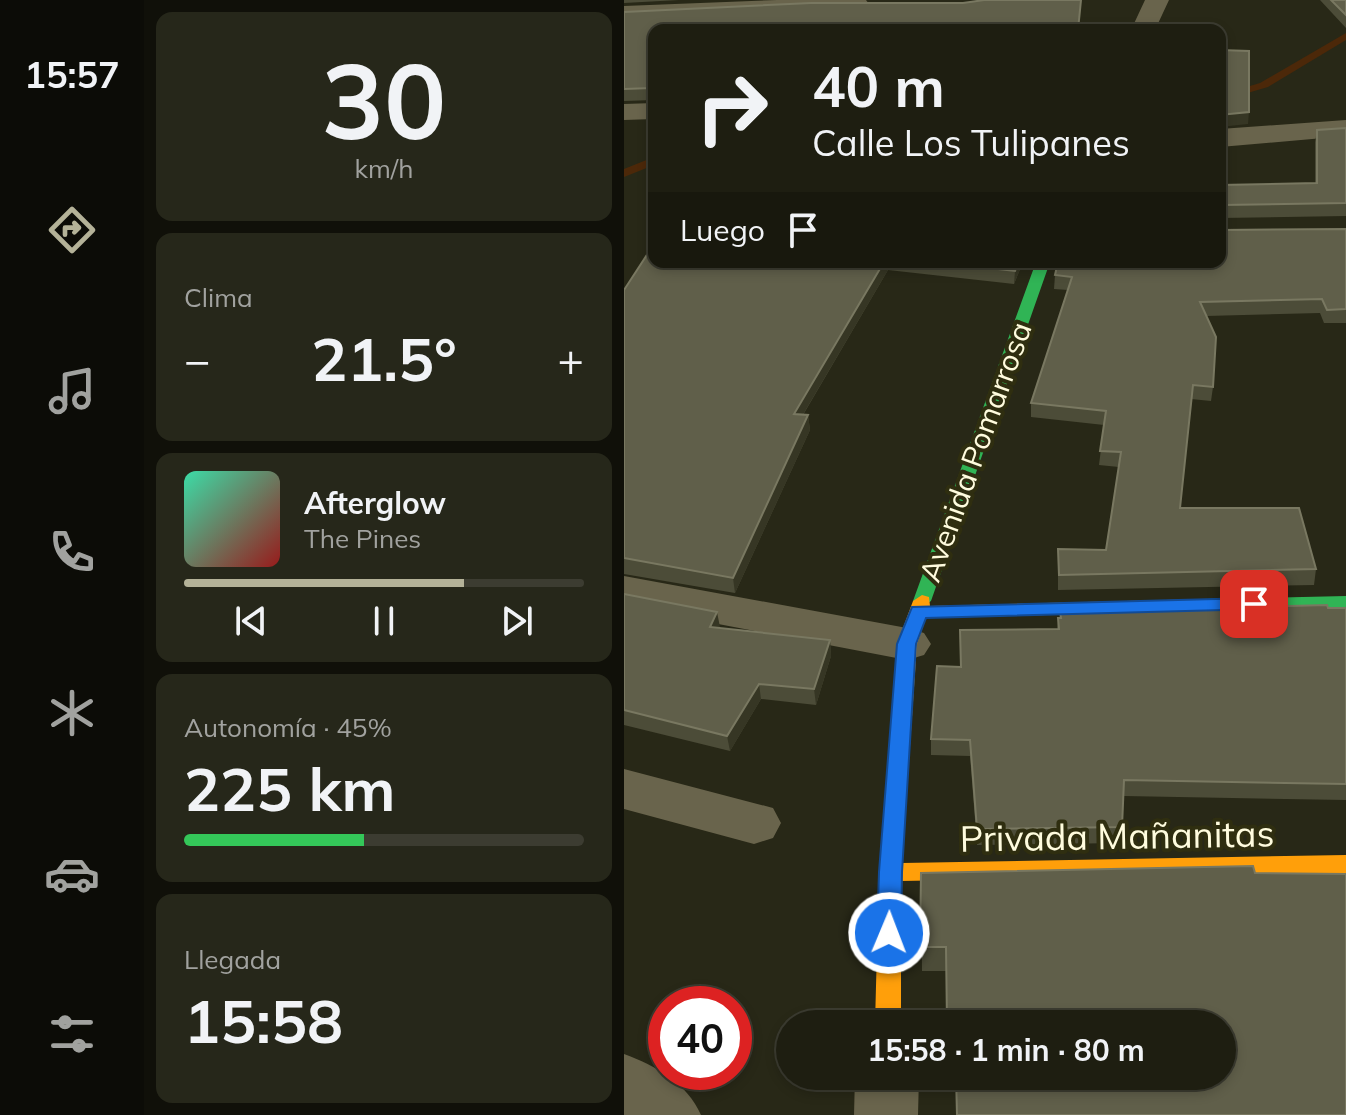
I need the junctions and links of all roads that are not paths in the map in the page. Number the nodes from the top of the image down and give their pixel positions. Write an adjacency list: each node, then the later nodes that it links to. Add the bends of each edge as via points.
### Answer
1 (1157, 0): 5 (street)
2 (791, 2): 3 (street); 4 (street)
3 (886, 3)
4 (624, 13)
5 (1146, 24)
6 (648, 111): 7 (street)
7 (624, 112)
8 (1346, 128): 9 (street)
9 (1226, 138)
10 (1041, 268): 13 (street, Avenida Pomarrosa)
11 (624, 591): 13 (street)
12 (1346, 602): 13 (street)
13 (913, 628): 17 (street, Avenida Pomarrosa)
14 (624, 789): 15 (street)
15 (754, 823)
16 (1346, 864): 17 (street, Privada Mañanitas)
17 (890, 872): 18 (street, Avenida Pomarrosa)
18 (888, 1010)
19 (624, 1083): 21 (street)
20 (887, 1090): 22 (street)
21 (669, 1115)
22 (886, 1115)

